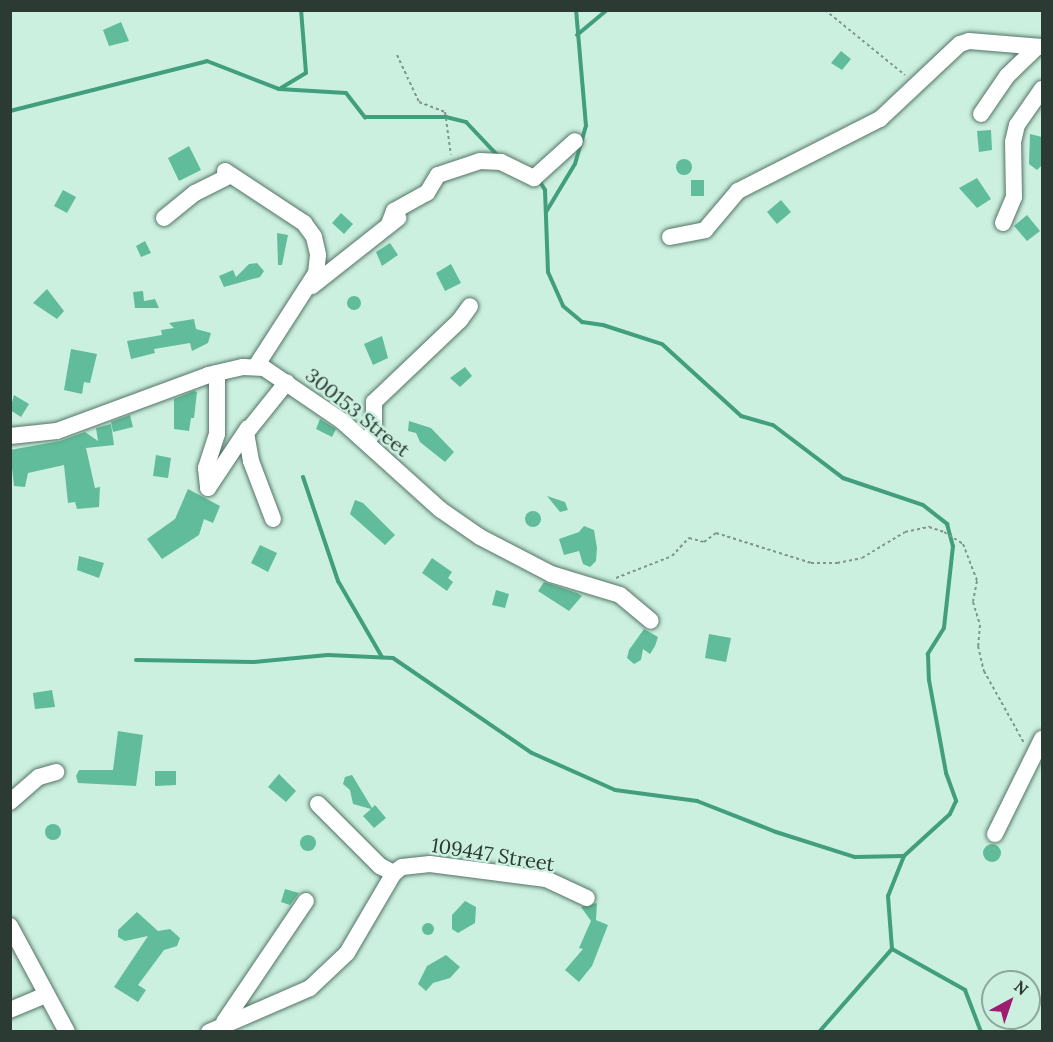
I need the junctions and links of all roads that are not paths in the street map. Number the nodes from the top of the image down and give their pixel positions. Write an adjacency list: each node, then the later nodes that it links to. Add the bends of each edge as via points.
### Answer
1 (1040, 47): 3 (street, via 1007,76); 7 (street, via 969,41 960,44 867,128 816,149 738,191 705,230)
2 (1042, 89): 6 (street, via 1017,125 1014,196)
3 (981, 114)
4 (575, 141): 8 (street, via 534,178 498,162 473,164 438,175 427,193 394,211 394,220 371,242)
5 (165, 218): 8 (street, via 228,173 290,211 314,237 318,265)
6 (1003, 223)
7 (670, 237)
8 (305, 292): 10 (street)
9 (470, 306): 15 (street, via 374,402 374,429)
10 (256, 366): 11 (street); 12 (street, 300153 Street)
11 (217, 373): 13 (street, via 218,424 206,468 208,488); 14 (street, via 171,386 57,431)
12 (287, 382): 13 (street); 15 (street, 300153 Street)
13 (248, 428): 16 (street, via 251,461)
14 (10, 436)
15 (368, 443): 17 (street, 300153 Street, via 425,496 480,537 551,574 630,600)
16 (273, 519)
17 (651, 621)
18 (1042, 739): 22 (street)
19 (56, 772): 20 (street, via 39,777)
20 (10, 802)
21 (318, 804): 23 (street, via 380,866)
22 (995, 834)
23 (394, 873): 24 (street, 109447 Street, via 402,867 430,864 546,879); 29 (street, via 346,953 310,988)
24 (587, 898)
25 (306, 901): 29 (street, via 268,962)
26 (10, 926): 27 (street)
27 (46, 995): 28 (street); 30 (street)
28 (10, 1010)
29 (216, 1028)
30 (67, 1032)

